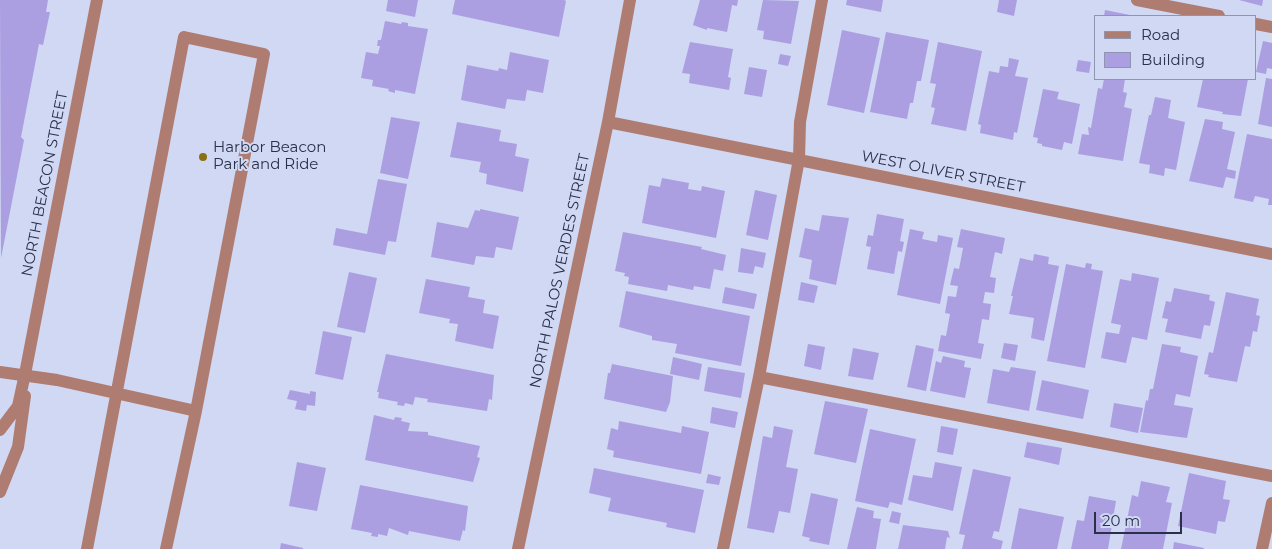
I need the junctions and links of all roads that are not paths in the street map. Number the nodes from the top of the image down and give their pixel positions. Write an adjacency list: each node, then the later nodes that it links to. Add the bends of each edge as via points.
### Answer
1 (97, 0): 12 (street, NORTH BEACON STREET)
2 (630, 0): 8 (street, NORTH PALOS VERDES STREET)
3 (822, 0): 9 (street, via 800,122)
4 (1137, 0): 5 (street)
5 (1214, 15)
6 (1257, 24): 7 (street)
7 (1272, 27)
8 (608, 122): 9 (street, WEST OLIVER STREET); 22 (street, NORTH PALOS VERDES STREET)
9 (799, 160): 10 (street, WEST OLIVER STREET); 13 (street)
10 (1272, 254)
11 (0, 372): 12 (street)
12 (25, 374): 14 (street); 16 (street, NORTH BEACON STREET, via 18,406); 18 (street, NORTH BEACON STREET, via 20,438)
13 (759, 376): 17 (street); 23 (street)
14 (118, 394): 15 (street); 15 (street, via 184,37 264,54); 20 (street)
15 (196, 411): 21 (street)
16 (0, 430)
17 (1272, 476)
18 (0, 492)
19 (1272, 503): 24 (street)
20 (87, 549)
21 (166, 549)
22 (518, 549)
23 (723, 549)
24 (1262, 549)

